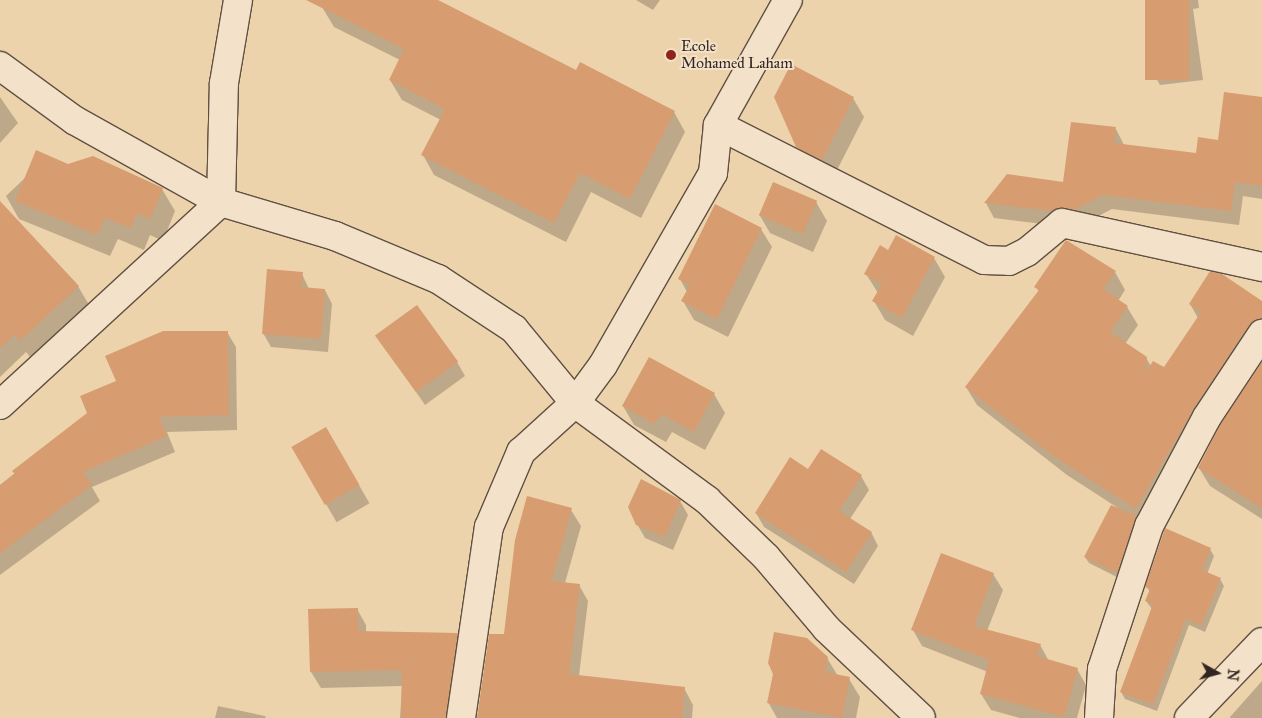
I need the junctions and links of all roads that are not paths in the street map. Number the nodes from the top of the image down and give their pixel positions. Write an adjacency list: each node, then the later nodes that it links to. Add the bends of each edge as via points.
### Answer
1 (238, 0): 5 (street, via 224,83)
2 (788, 0): 4 (street)
3 (0, 66): 5 (street, via 74,120)
4 (718, 125): 6 (street, via 984,260 1009,261 1027,252 1062,223); 8 (street, via 713,173 603,365)
5 (221, 202): 8 (street, via 335,236 438,279 514,329); 9 (street)
6 (1262, 267)
7 (1262, 334): 13 (street, via 1207,416 1150,526 1102,669)
8 (574, 403): 11 (street, via 521,452 489,527); 12 (street, via 707,500 766,557 827,629)
9 (0, 405)
10 (1262, 642): 14 (street)
11 (462, 718)
12 (921, 718)
13 (1099, 718)
14 (1189, 718)

